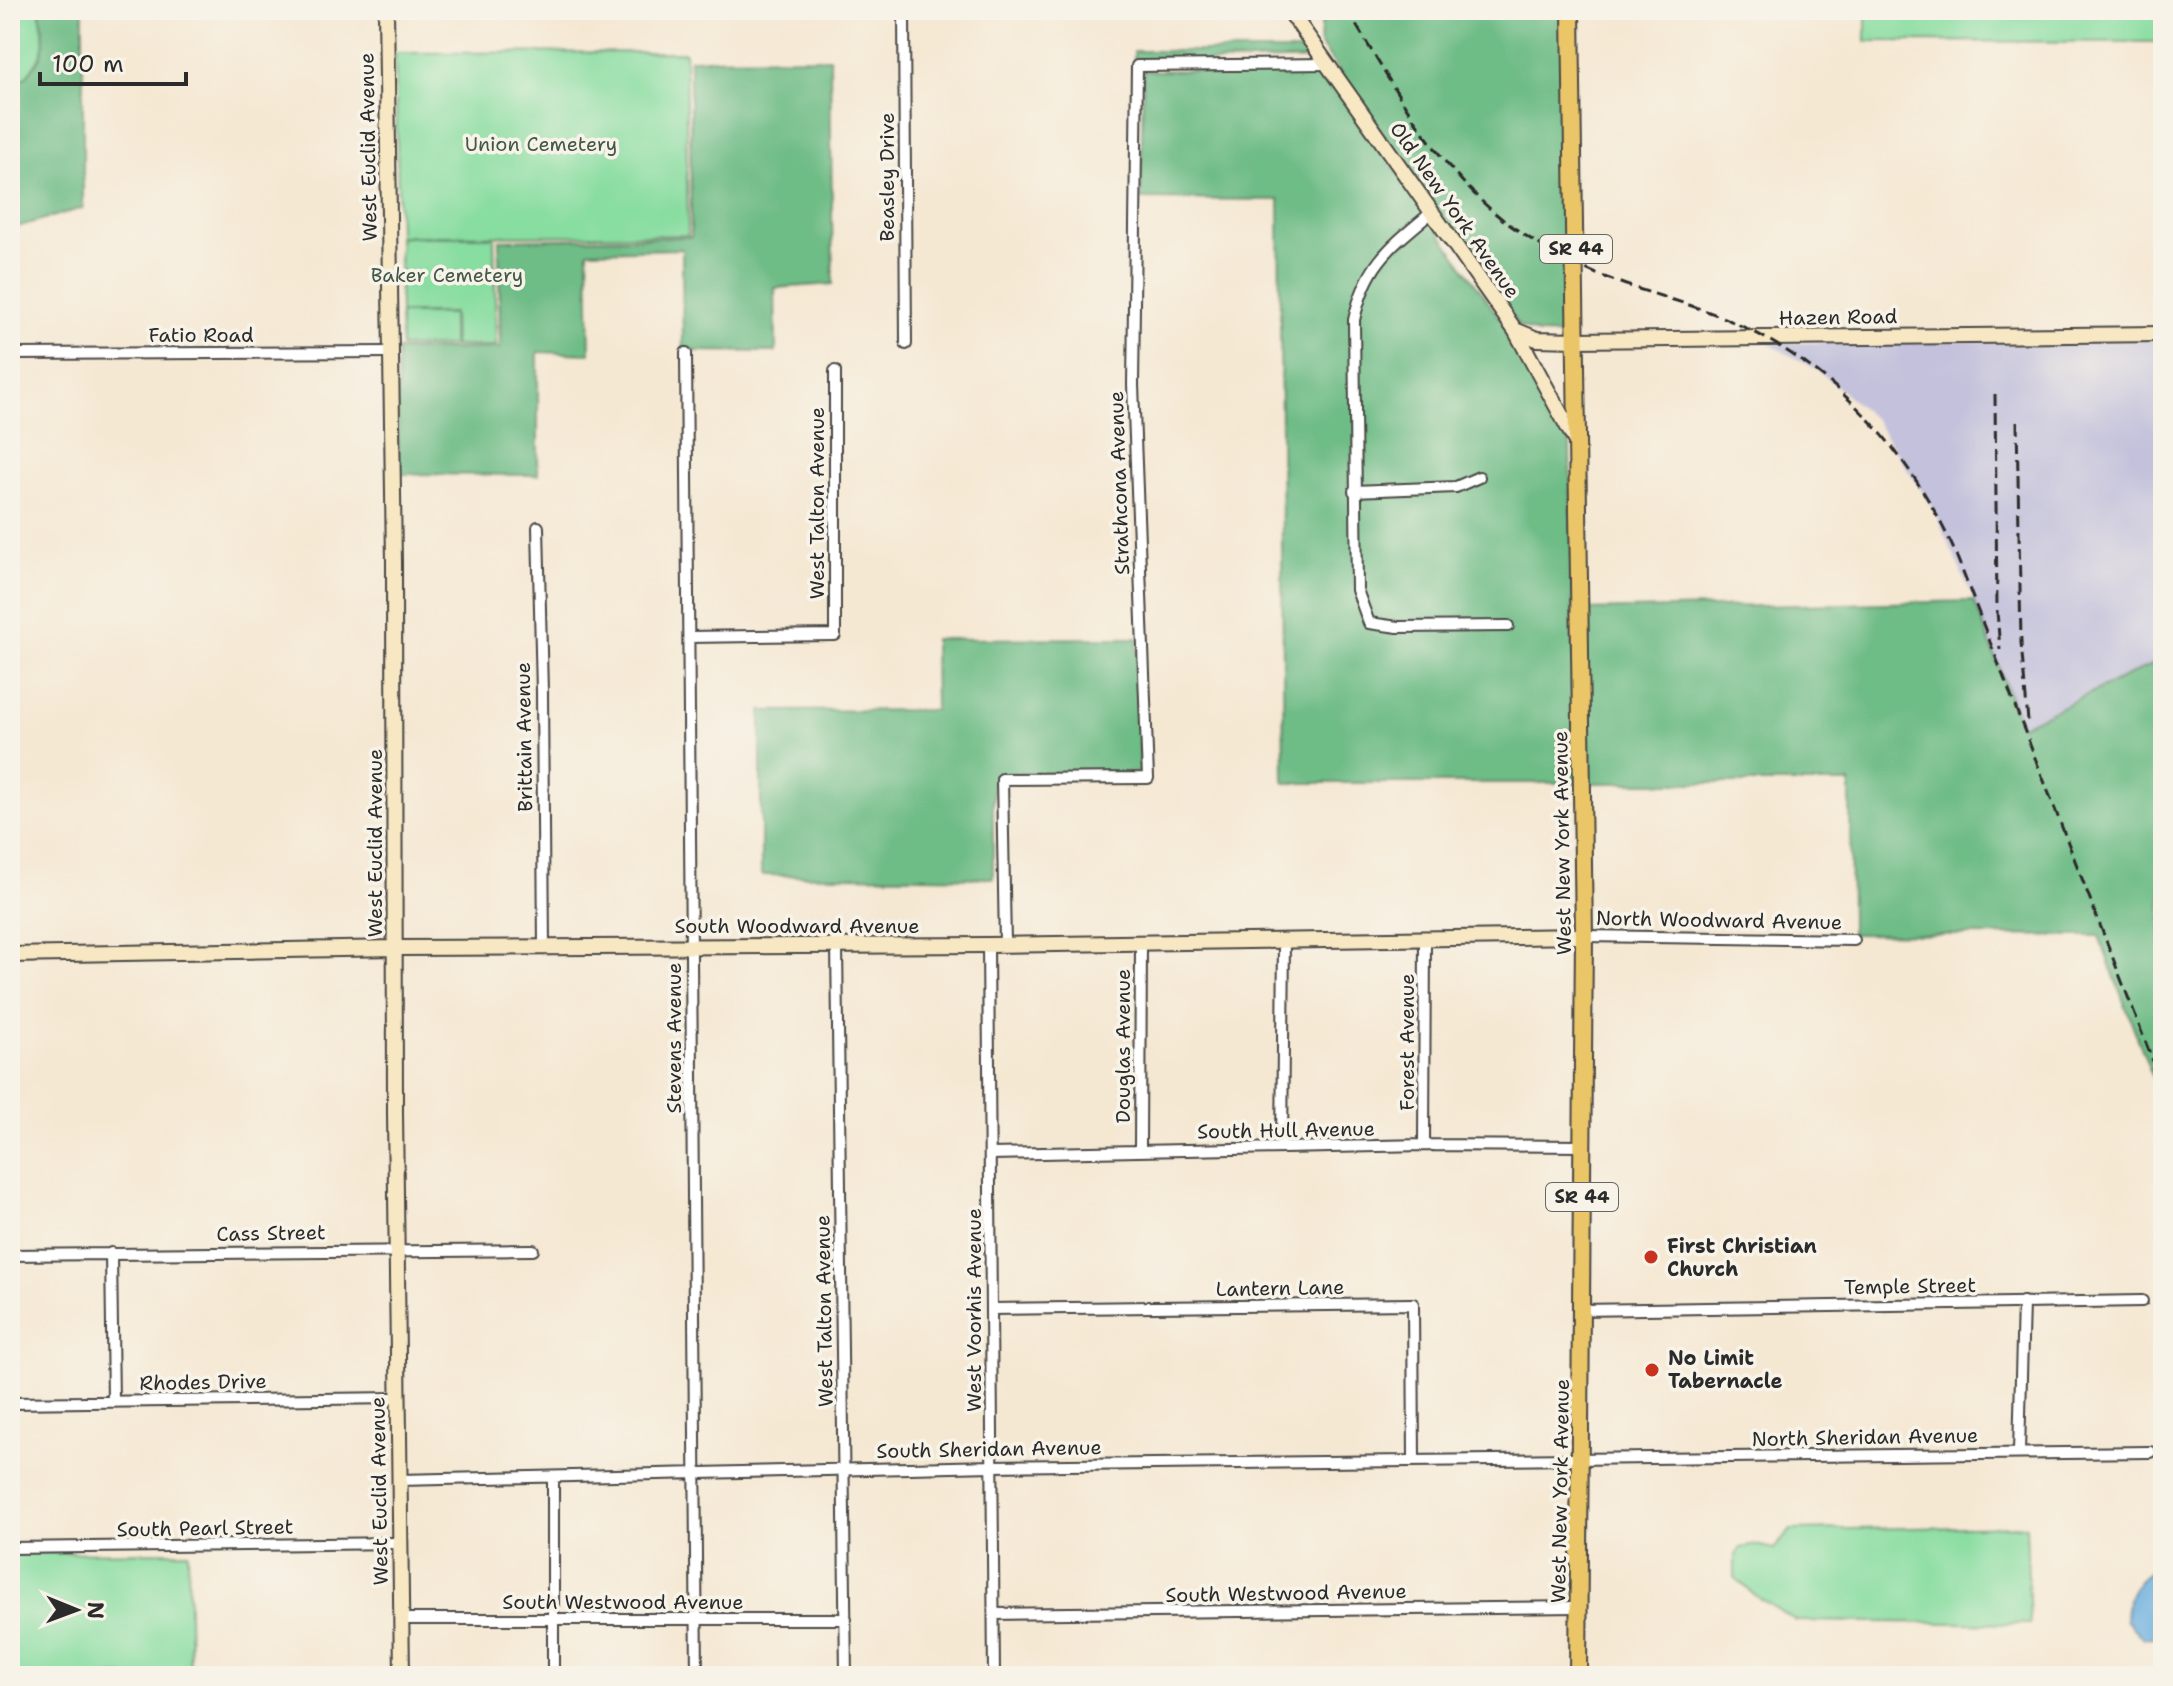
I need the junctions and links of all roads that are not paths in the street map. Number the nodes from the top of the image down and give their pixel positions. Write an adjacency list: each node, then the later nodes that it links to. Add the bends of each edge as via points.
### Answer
1 (386, 10): 11 (street, West Euclid Avenue)
2 (904, 10): 10 (street, Beasley Drive)
3 (1289, 10): 5 (street, Old New York Avenue)
4 (1571, 10): 9 (main road, West New York Avenue / SR 44)
5 (1328, 64): 6 (street, Old New York Avenue); 26 (street, Strathcona Avenue, via 1137,66 1133,385 1148,778 1002,779)
6 (1432, 212): 7 (street, Old New York Avenue); 17 (street, via 1385,251 1360,294 1354,320)
7 (1515, 330): 9 (street, Hazen Road, via 1537,339); 15 (street, Old New York Avenue)
8 (2163, 334): 9 (street, Hazen Road)
9 (1575, 340): 15 (main road, West New York Avenue / SR 44)
10 (906, 344)
11 (392, 352): 13 (street, Fatio Road); 30 (street, West Euclid Avenue)
12 (686, 353): 20 (street, Stevens Avenue)
13 (10, 354)
14 (835, 371): 20 (street, West Talton Avenue, via 835,635)
15 (1576, 442): 21 (main road, West New York Avenue / SR 44)
16 (1479, 477): 17 (street, via 1456,487)
17 (1354, 491): 19 (street, via 1357,590 1369,623)
18 (538, 527): 31 (street, Brittain Avenue)
19 (1508, 626)
20 (689, 637): 29 (street, Stevens Avenue)
21 (1584, 936): 22 (street, South Woodward Avenue); 24 (street, North Woodward Avenue); 34 (main road, West New York Avenue / SR 44)
22 (1425, 938): 23 (street, South Woodward Avenue); 33 (street, Forest Avenue)
23 (1284, 940): 25 (street, South Woodward Avenue); 35 (street)
24 (1854, 940)
25 (1141, 942): 26 (street, South Woodward Avenue); 36 (street, Douglas Avenue)
26 (1005, 944): 28 (street, South Woodward Avenue)
27 (837, 945): 28 (street, South Woodward Avenue); 29 (street, South Woodward Avenue); 54 (street, West Talton Avenue)
28 (988, 945): 37 (street, West Voorhis Avenue)
29 (692, 946): 31 (street, South Woodward Avenue); 55 (street, Stevens Avenue)
30 (396, 948): 31 (street, South Woodward Avenue); 32 (street, South Woodward Avenue); 38 (street, West Euclid Avenue)
31 (544, 948)
32 (10, 955)
33 (1424, 1145): 34 (street, South Hull Avenue); 35 (street, South Hull Avenue)
34 (1583, 1146): 45 (main road, West New York Avenue / SR 44)
35 (1282, 1147): 36 (street, South Hull Avenue)
36 (1140, 1150): 37 (street, South Hull Avenue)
37 (991, 1154): 44 (street, West Voorhis Avenue)
38 (396, 1250): 39 (street, Cass Street); 40 (street, Cass Street); 46 (street, West Euclid Avenue)
39 (533, 1250)
40 (111, 1253): 41 (street, Cass Street); 47 (street)
41 (10, 1255)
42 (2142, 1301): 43 (street, Temple Street)
43 (2023, 1302): 45 (street, Temple Street); 49 (street)
44 (992, 1309): 52 (street, Lantern Lane, via 1413,1304); 53 (street, West Voorhis Avenue)
45 (1581, 1310): 51 (main road, West New York Avenue / SR 44)
46 (397, 1398): 47 (street, Rhodes Drive); 57 (street, West Euclid Avenue)
47 (113, 1402): 48 (street, Rhodes Drive)
48 (10, 1403)
49 (2019, 1452): 50 (street, North Sheridan Avenue); 51 (street, North Sheridan Avenue)
50 (2150, 1452)
51 (1580, 1457): 52 (street, South Sheridan Avenue); 60 (main road, West New York Avenue / SR 44)
52 (1414, 1461): 53 (street, South Sheridan Avenue)
53 (993, 1466): 54 (street, South Sheridan Avenue); 61 (street, West Voorhis Avenue)
54 (845, 1470): 55 (street, South Sheridan Avenue); 63 (street, West Talton Avenue)
55 (696, 1474): 56 (street, South Sheridan Avenue); 65 (street, Stevens Avenue)
56 (553, 1477): 57 (street, South Sheridan Avenue); 64 (street)
57 (399, 1480): 58 (street, West Euclid Avenue)
58 (399, 1543): 59 (street, South Pearl Street); 62 (street, West Euclid Avenue)
59 (10, 1548)
60 (1578, 1607): 61 (street, South Westwood Avenue); 71 (main road, West New York Avenue / SR 44)
61 (994, 1614): 70 (street, West Voorhis Avenue)
62 (400, 1619): 64 (street, South Westwood Avenue); 66 (street, West Euclid Avenue)
63 (846, 1619): 65 (street, South Westwood Avenue); 69 (street, West Talton Avenue)
64 (553, 1620): 65 (street, South Westwood Avenue); 67 (street)
65 (697, 1621): 68 (street, Stevens Avenue)
66 (402, 1676)
67 (553, 1676)
68 (697, 1676)
69 (846, 1676)
70 (994, 1676)
71 (1578, 1676)

